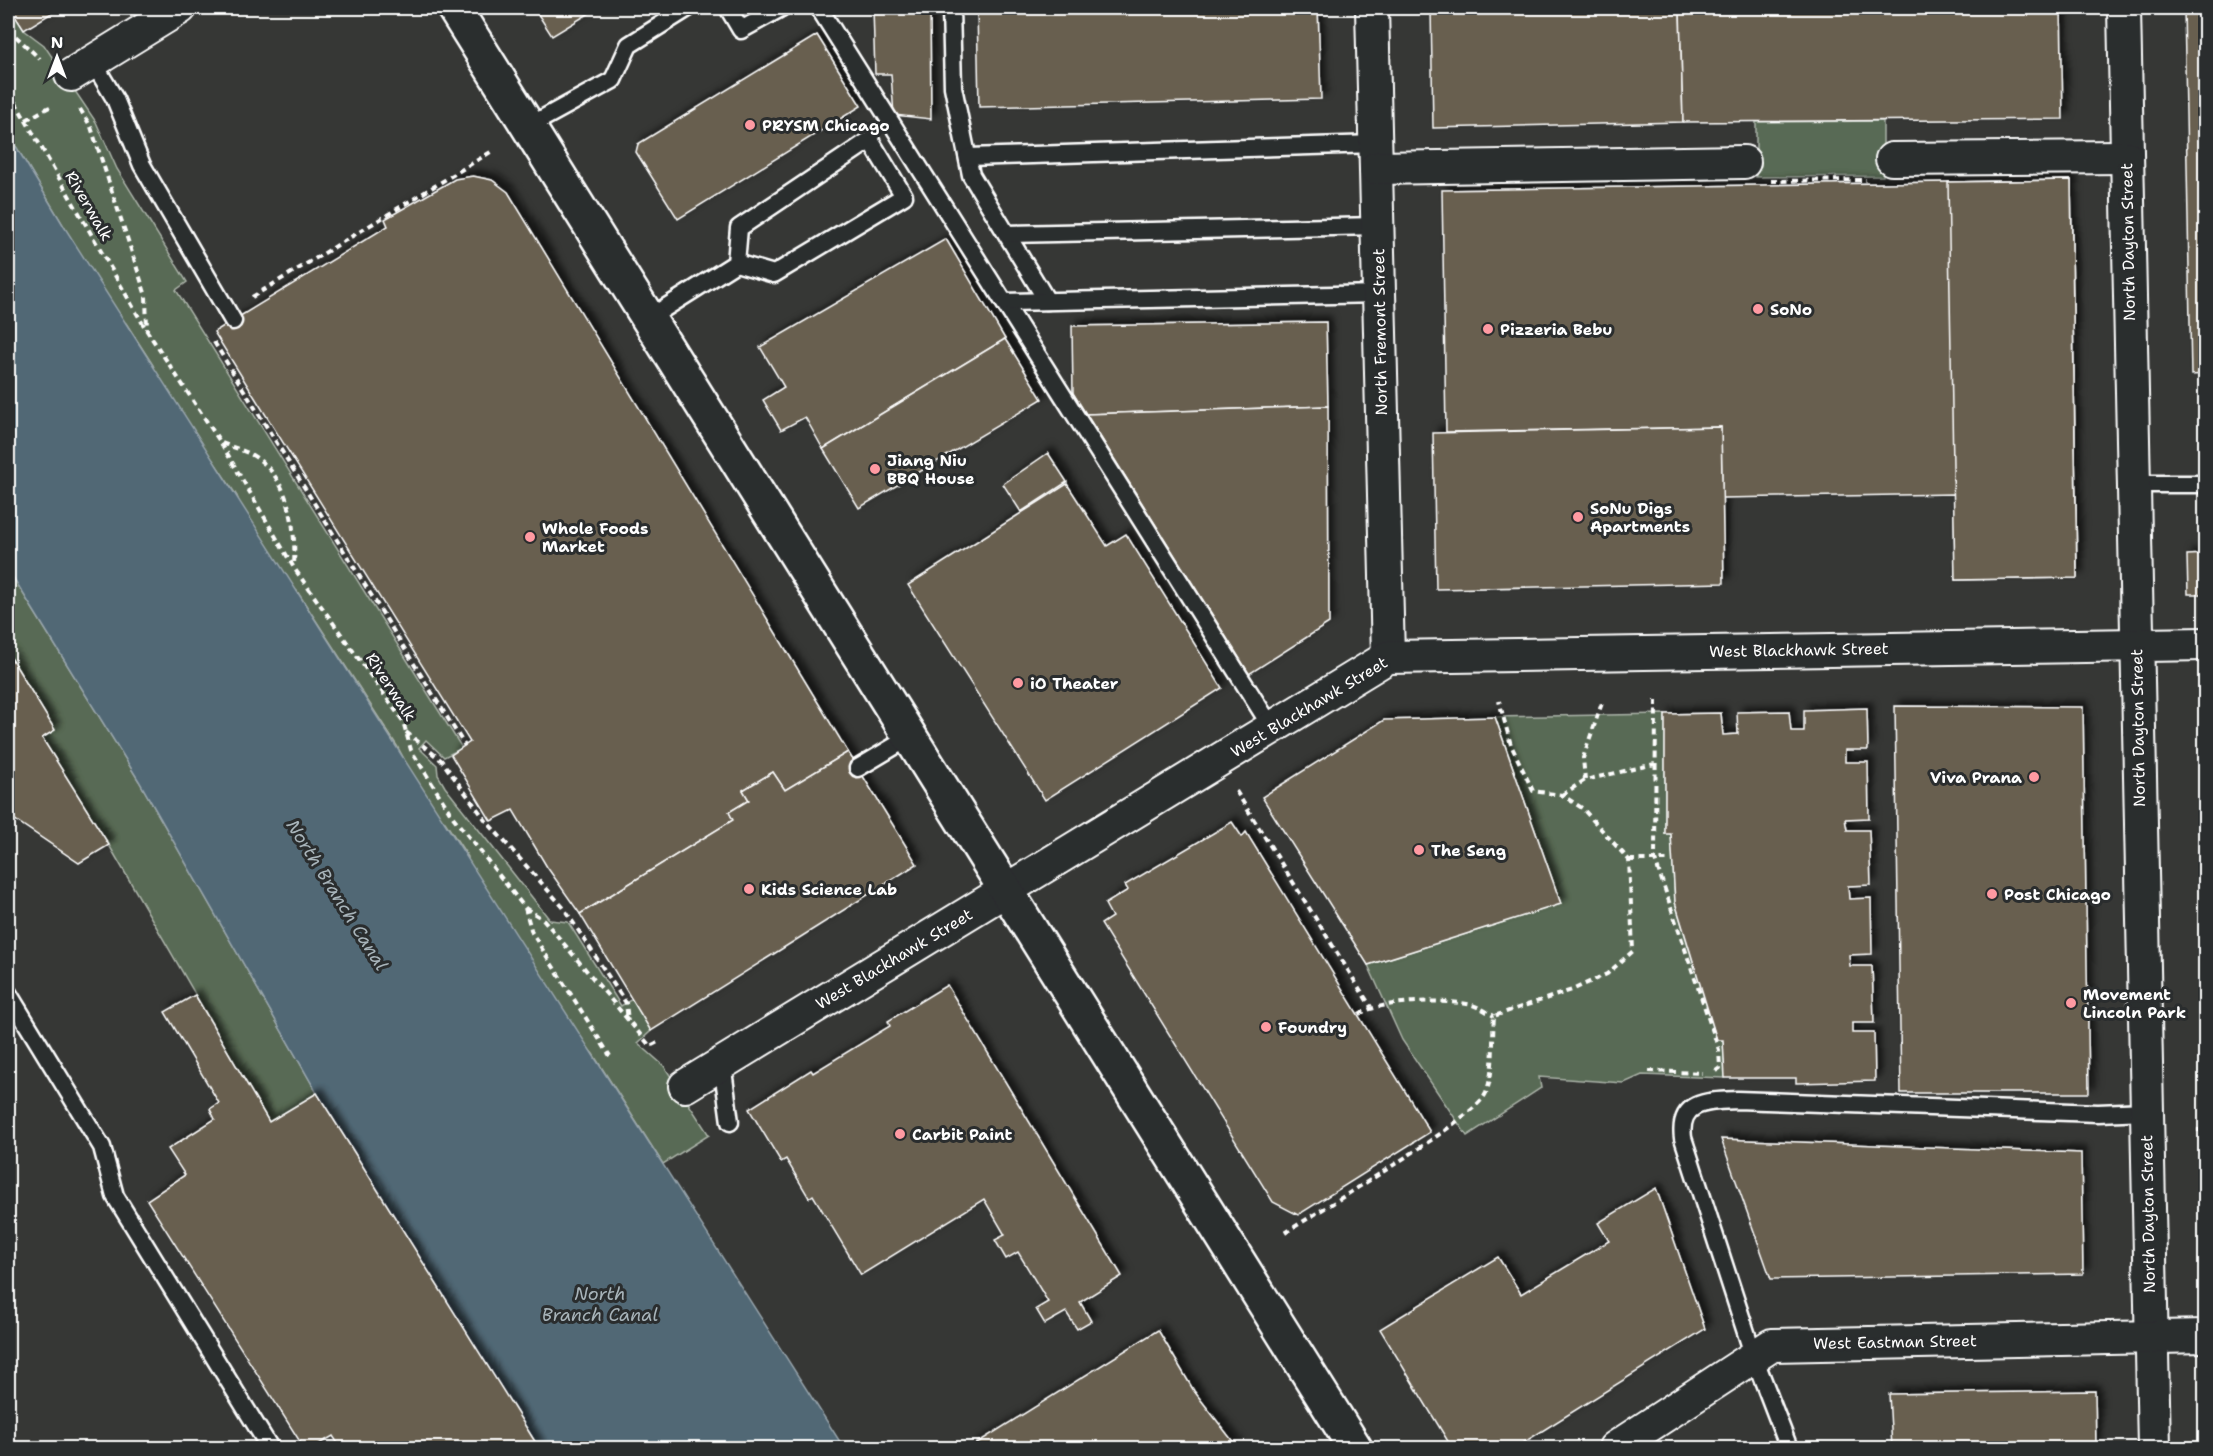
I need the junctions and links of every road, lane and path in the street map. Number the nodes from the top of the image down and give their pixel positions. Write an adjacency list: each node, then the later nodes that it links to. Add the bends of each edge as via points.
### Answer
1 (180, 8): 10 (street)
2 (454, 8): 14 (street)
3 (688, 8): 14 (lane, via 629,45 613,80)
4 (728, 8): 5 (lane, via 741,30)
5 (782, 8)
6 (819, 8): 27 (lane)
7 (951, 8): 17 (lane, via 952,87)
8 (1372, 8): 16 (street, North Fremont Street)
9 (2124, 8): 18 (street, North Dayton Street)
10 (76, 79): 13 (path); 29 (lane, via 115,99 142,165)
11 (10, 93): 13 (path, Riverwalk)
12 (86, 117): 30 (path, Riverwalk, via 146,296)
13 (26, 120): 30 (path, Riverwalk)
14 (529, 126): 28 (street)
15 (494, 150): 25 (path)
16 (1376, 156): 17 (lane); 20 (street); 21 (street, North Fremont Street)
17 (968, 157): 22 (lane, via 971,175)
18 (2126, 157): 19 (street); 33 (street, North Dayton Street)
19 (1892, 159): 20 (path, via 1892,180 1744,181)
20 (1744, 162)
21 (1378, 226): 22 (lane); 24 (street, North Fremont Street)
22 (1007, 234): 26 (lane)
23 (736, 262): 23 (lane, via 774,274 904,196 870,140 739,228); 28 (lane)
24 (1380, 294): 26 (lane); 38 (street, North Fremont Street)
25 (252, 297)
26 (1047, 301): 27 (lane)
27 (1004, 302): 42 (lane)
28 (649, 318): 44 (street)
29 (233, 321)
30 (147, 332): 32 (path, Riverwalk)
31 (213, 341): 45 (path)
32 (221, 443): 35 (path, Riverwalk); 35 (path, via 252,455 269,469 281,487 295,542)
33 (2133, 484): 34 (lane); 36 (street, North Dayton Street)
34 (2205, 484)
35 (294, 568): 43 (path, Riverwalk, via 403,722)
36 (2136, 644): 37 (street, West Blackhawk Street); 38 (street, West Blackhawk Street); 66 (street, North Dayton Street)
37 (2205, 644)
38 (1388, 657): 42 (street, West Blackhawk Street)
39 (1603, 700): 48 (path, via 1583,758)
40 (1656, 700): 46 (path)
41 (1499, 701): 50 (path, via 1511,745 1533,791)
42 (1272, 728): 54 (street, West Blackhawk Street)
43 (406, 732): 55 (path, Riverwalk, via 411,750 453,817); 60 (path, via 441,760 487,822 563,907 626,1003)
44 (910, 737): 47 (lane); 54 (street)
45 (465, 746)
46 (1655, 764): 48 (path); 52 (path)
47 (858, 768)
48 (1585, 780): 50 (path)
49 (1236, 790): 57 (path)
50 (1562, 795): 51 (path, via 1582,808)
51 (1629, 860): 52 (path); 59 (path, via 1634,951 1607,974)
52 (1654, 860): 53 (path); 64 (path, via 1719,1050 1719,1068)
53 (1671, 860)
54 (1006, 890): 63 (street, West Blackhawk Street); 75 (street)
55 (525, 908): 60 (path, Riverwalk, via 543,919); 62 (path, Riverwalk, via 532,933)
56 (8, 993): 74 (lane, via 102,1147 114,1196)
57 (1371, 1007): 58 (path); 59 (path, via 1444,1002 1474,1006)
58 (1359, 1014)
59 (1494, 1016): 70 (path, via 1493,1056 1485,1095 1456,1124)
60 (628, 1021): 61 (path, Riverwalk, via 650,1046)
61 (658, 1042)
62 (610, 1056)
63 (722, 1063): 65 (street, West Blackhawk Street); 67 (lane)
64 (1713, 1073)
65 (685, 1086)
66 (2146, 1112): 72 (street, North Dayton Street); 73 (lane, via 1737,1100 1708,1101 1690,1110 1681,1125 1683,1138)
67 (730, 1122)
68 (2197, 1130): 69 (path)
69 (2205, 1130)
70 (1285, 1233)
71 (2205, 1336): 72 (street, West Eastman Street)
72 (2150, 1337): 73 (street, West Eastman Street, via 1772,1345); 78 (street, North Dayton Street)
73 (1754, 1357): 76 (street, West Eastman Street); 77 (lane)
74 (270, 1449)
75 (1355, 1449)
76 (1615, 1449)
77 (1789, 1449)
78 (2154, 1449)

